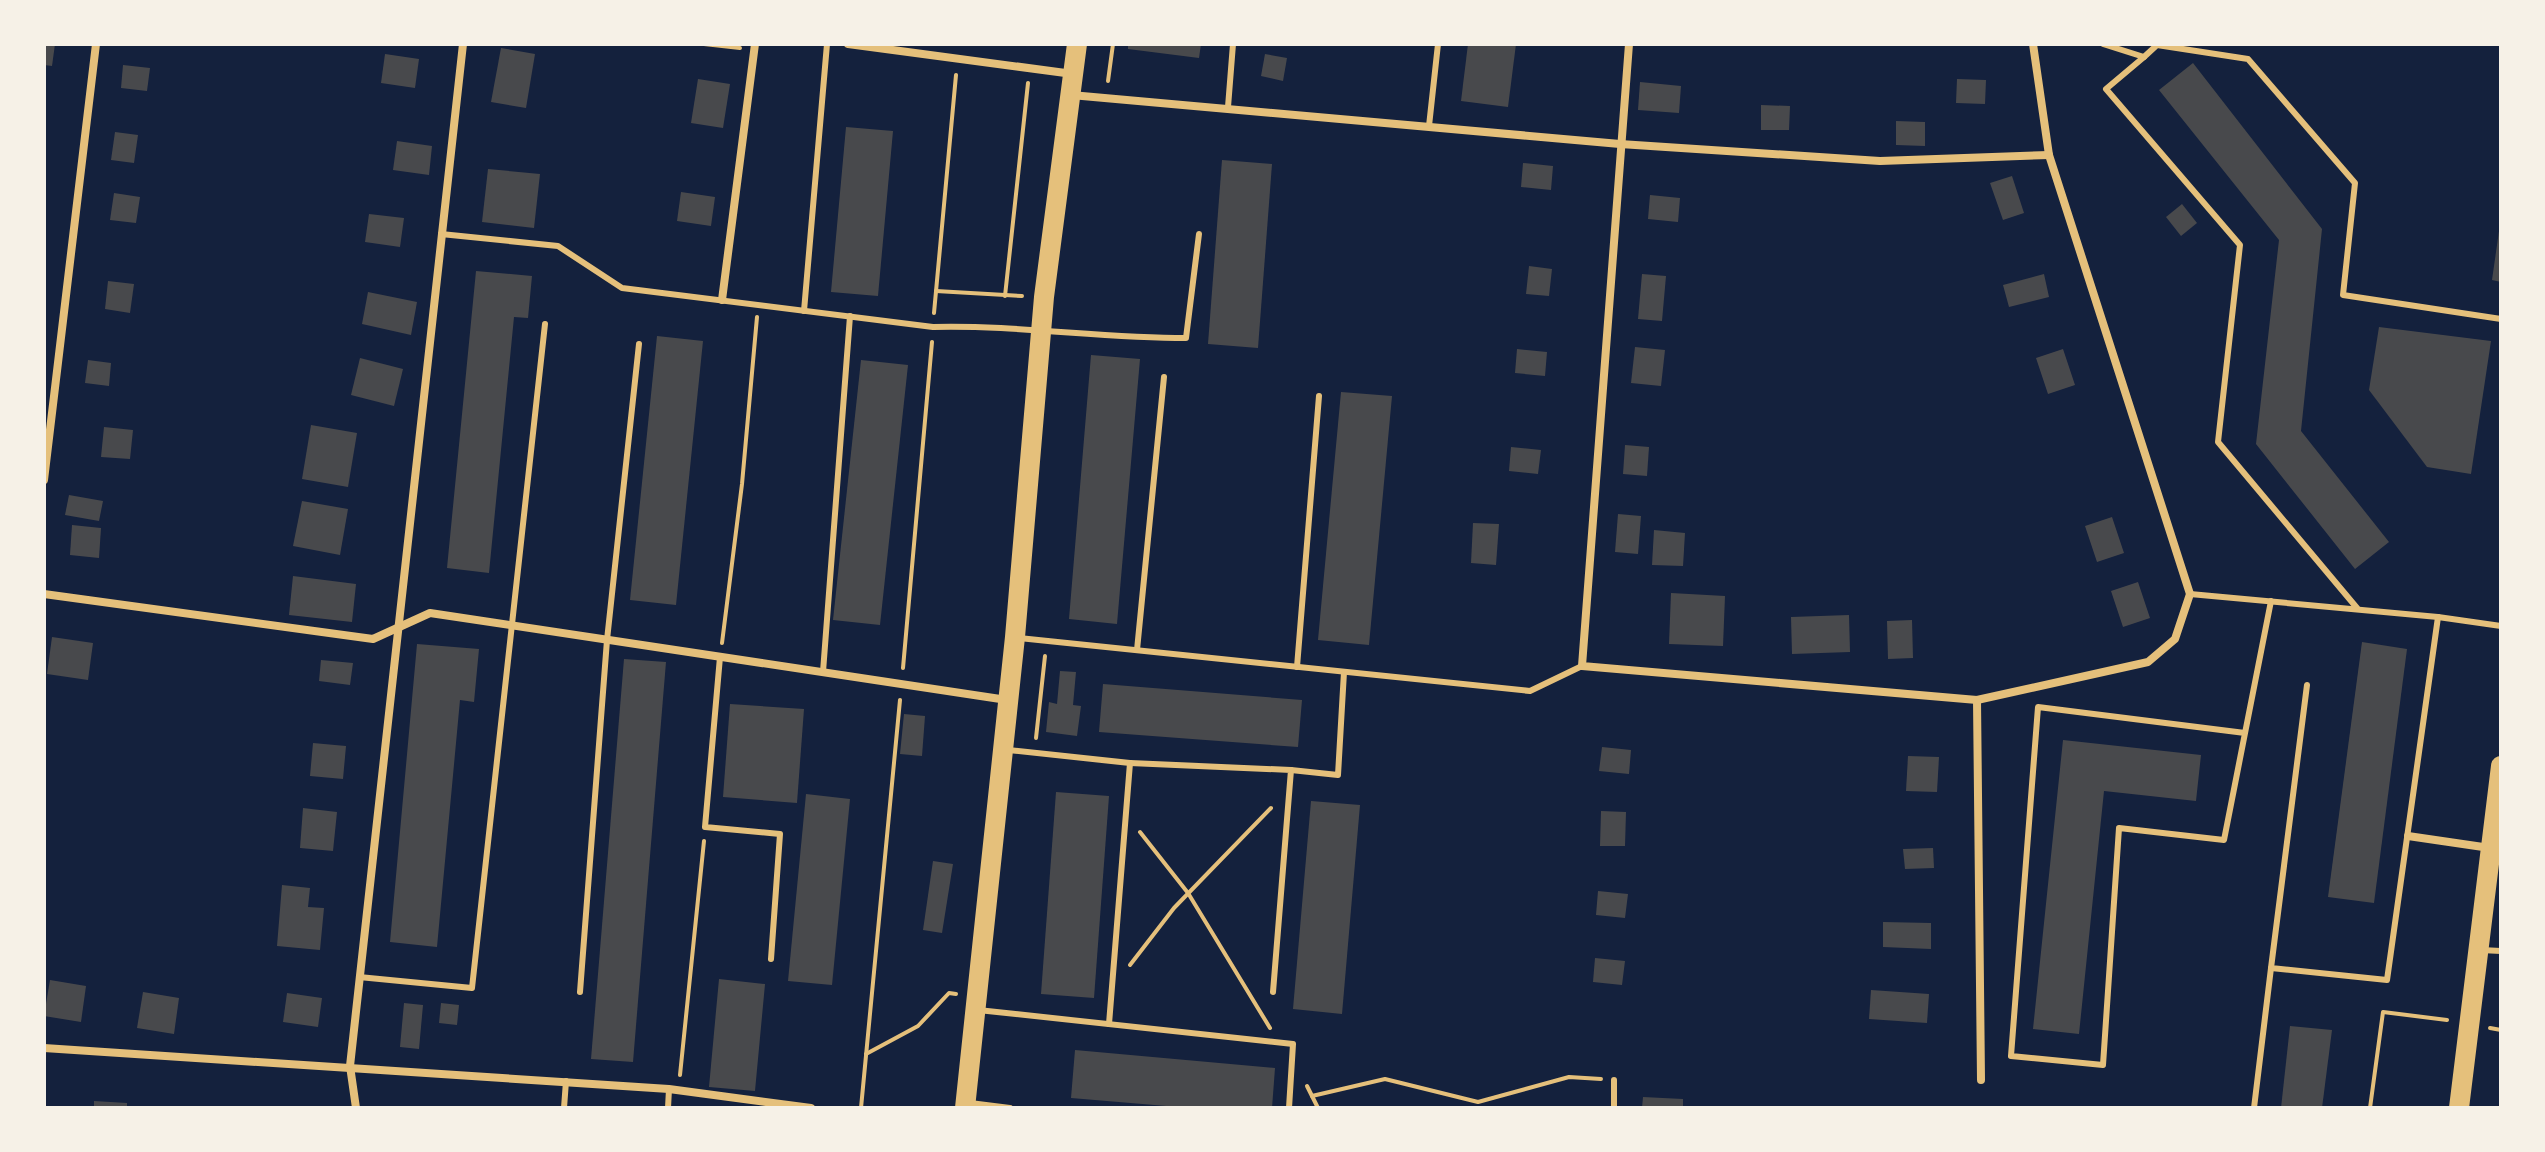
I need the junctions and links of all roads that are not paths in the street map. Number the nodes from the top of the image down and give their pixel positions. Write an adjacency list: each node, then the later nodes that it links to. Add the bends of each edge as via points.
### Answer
1 (96, 44): 30 (street)
2 (463, 44): 19 (street)
3 (827, 44): 22 (lane)
4 (848, 44): 13 (street)
5 (1077, 44): 13 (main road)
6 (1233, 44): 15 (lane)
7 (1438, 44): 16 (lane)
8 (1629, 44): 17 (street)
9 (2033, 44): 18 (street)
10 (2103, 44): 12 (lane)
11 (755, 47): 21 (street)
12 (2144, 57): 24 (lane, via 2157,45 2248,59 2355,183 2343,295); 34 (lane, via 2106,89 2240,245 2218,442)
13 (1074, 74): 14 (main road)
14 (1071, 95): 15 (street); 26 (main road)
15 (1228, 107): 16 (street)
16 (1429, 126): 17 (street)
17 (1620, 144): 18 (street, via 1880,161); 43 (street)
18 (2049, 155): 32 (street)
19 (441, 234): 21 (lane, via 558,246 622,288); 36 (street)
20 (1199, 234): 26 (lane, via 1186,338)
21 (722, 300): 22 (lane)
22 (804, 311): 23 (lane)
23 (850, 316): 26 (lane, via 933,327); 45 (lane)
24 (2501, 319)
25 (545, 324): 37 (lane)
26 (1041, 330): 39 (main road)
27 (639, 344): 40 (lane)
28 (1164, 377): 41 (lane)
29 (1319, 396): 44 (lane)
30 (44, 480)
31 (44, 594): 36 (street, via 373,639)
32 (2190, 594): 33 (lane); 49 (street, via 2175,639 2148,662)
33 (2271, 601): 34 (lane); 50 (lane)
34 (2357, 608): 35 (lane)
35 (2438, 617): 38 (lane); 55 (lane)
36 (396, 626): 37 (street, via 430,613); 61 (street)
37 (512, 626): 40 (street); 61 (lane, via 472,988)
38 (2501, 626)
39 (1015, 637): 41 (lane); 48 (main road)
40 (607, 640): 42 (street); 62 (lane)
41 (1137, 650): 44 (lane)
42 (720, 657): 45 (street); 59 (lane, via 705,827 780,834)
43 (1582, 666): 46 (lane, via 1530,691); 49 (street)
44 (1297, 667): 46 (lane)
45 (823, 672): 48 (street)
46 (1344, 672): 54 (lane, via 1338,775)
47 (2307, 685): 60 (lane)
48 (1007, 700): 51 (main road)
49 (1977, 700): 69 (street)
50 (2245, 733): 50 (lane, via 2224,840 2119,828 2103,1065 2011,1056 2038,707)
51 (1002, 749): 52 (lane); 64 (main road)
52 (1130, 763): 54 (lane); 65 (lane)
53 (2501, 766): 56 (main road)
54 (1291, 770): 63 (lane)
55 (2408, 836): 56 (street); 60 (lane, via 2387,980)
56 (2491, 848): 57 (main road)
57 (2479, 949): 58 (lane); 82 (main road)
58 (2501, 951)
59 (771, 959)
60 (2271, 968): 81 (lane)
61 (359, 977): 67 (street)
62 (580, 992)
63 (1273, 992)
64 (976, 1003): 65 (lane); 73 (main road)
65 (1109, 1024): 79 (lane, via 1293,1044)
66 (44, 1048): 67 (street)
67 (350, 1066): 70 (street); 74 (street)
68 (1614, 1080): 80 (lane)
69 (1981, 1080)
70 (566, 1081): 71 (street); 75 (lane)
71 (674, 1089): 72 (street); 76 (lane)
72 (776, 1106): 77 (street)
73 (965, 1106): 78 (lane)
74 (356, 1108)
75 (564, 1108)
76 (668, 1108)
77 (811, 1108)
78 (1010, 1108)
79 (1289, 1108)
80 (1614, 1108)
81 (2254, 1108)
82 (2459, 1108)

